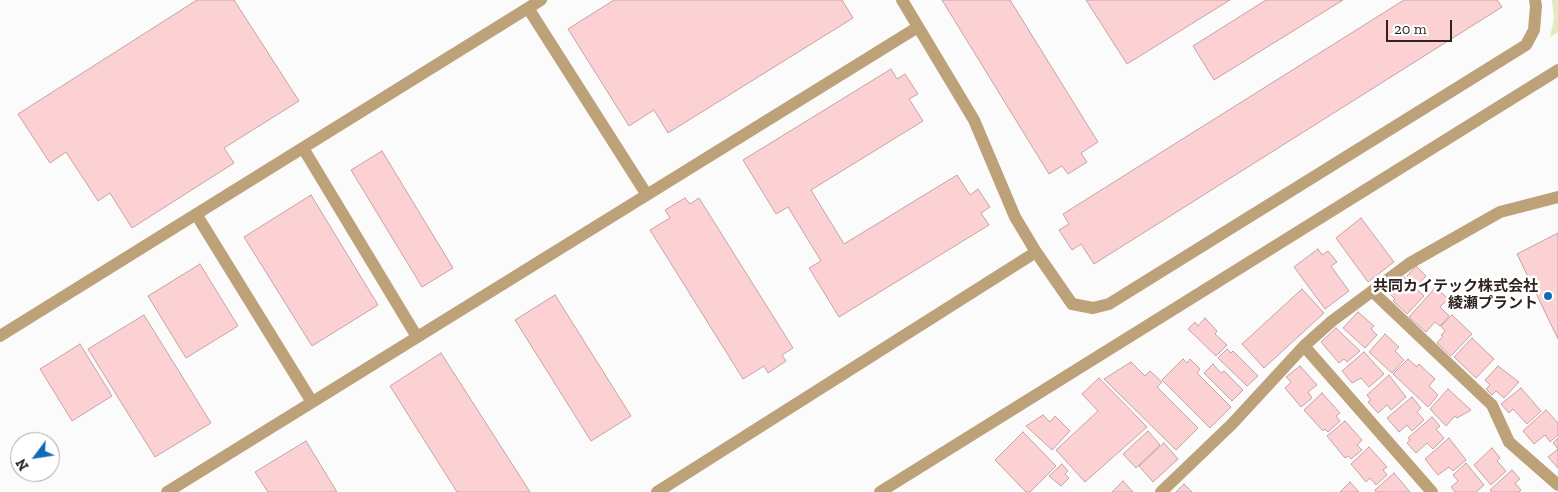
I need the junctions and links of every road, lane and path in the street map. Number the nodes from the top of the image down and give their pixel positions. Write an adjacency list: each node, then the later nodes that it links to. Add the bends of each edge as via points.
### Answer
1 (541, 0): 4 (street)
2 (902, 0): 5 (street)
3 (1535, 0): 11 (street, via 1534,30 1526,45 1109,304 1092,308 1072,304)
4 (528, 8): 7 (street); 8 (street)
5 (918, 26): 8 (street); 11 (street, via 974,120 1015,217)
6 (1558, 70): 20 (street)
7 (303, 148): 10 (street); 14 (street)
8 (647, 195): 14 (street)
9 (1558, 197): 12 (street, via 1500,212 1410,263)
10 (196, 214): 13 (street); 16 (street)
11 (1036, 252): 19 (street)
12 (1373, 292): 15 (street); 17 (street, via 1492,405 1509,442)
13 (0, 336)
14 (417, 337): 16 (street)
15 (1304, 346): 21 (street, via 1232,424); 22 (street)
16 (312, 402): 18 (street)
17 (1558, 485)
18 (167, 492)
19 (657, 492)
20 (880, 492)
21 (1161, 492)
22 (1432, 492)

